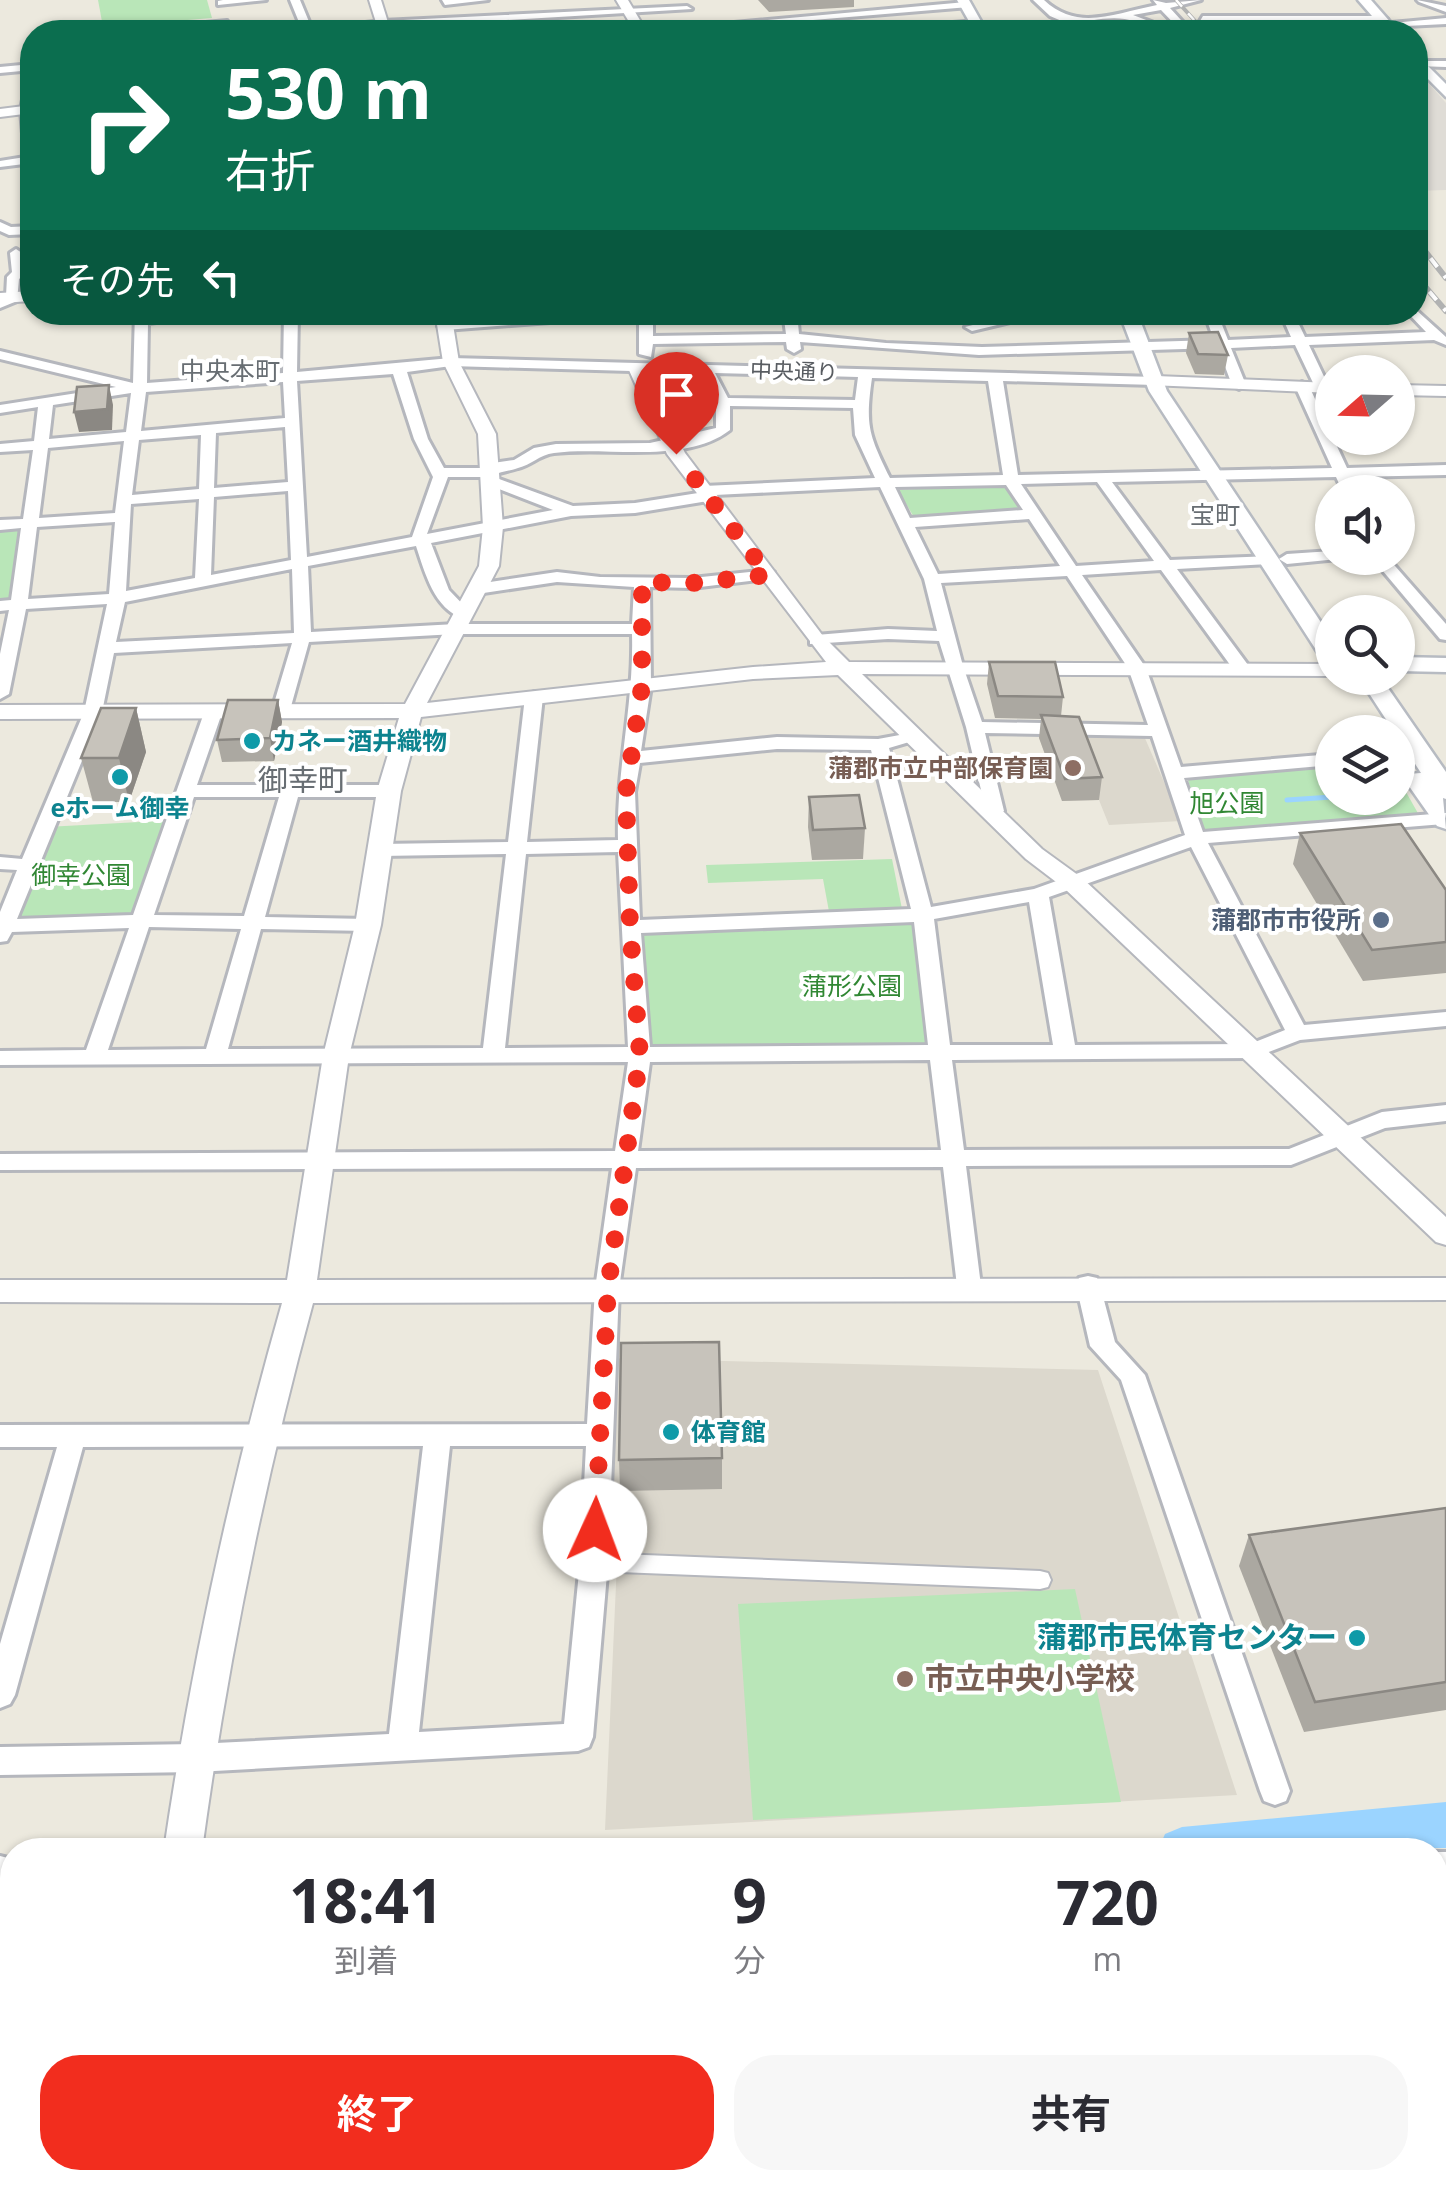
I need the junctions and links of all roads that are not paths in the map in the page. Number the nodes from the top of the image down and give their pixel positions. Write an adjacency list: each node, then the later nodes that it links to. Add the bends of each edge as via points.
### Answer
1 (260, 0): 9 (street)
2 (482, 0): 8 (street)
3 (1038, 0): 21 (street)
4 (1184, 0): 5 (street); 10 (street); 17 (street)
5 (1196, 0)
6 (1364, 0): 25 (main road)
7 (1422, 0): 14 (street)
8 (446, 1)
9 (221, 2)
10 (1160, 2): 16 (street)
11 (965, 3): 20 (street)
12 (684, 4): 13 (street)
13 (625, 6): 18 (street)
14 (1446, 10)
15 (752, 11): 19 (street)
16 (1119, 14): 22 (street); 23 (street)
17 (1203, 19): 24 (street)
18 (499, 20)
19 (759, 20)
20 (823, 20)
21 (1067, 20)
22 (1089, 20)
23 (1137, 20)
24 (1234, 20)
25 (1382, 20)
26 (1428, 72): 27 (main road)
27 (1446, 92)
28 (16, 254): 29 (street, via 19,274)
29 (4, 300)
30 (142, 325): 63 (street)
31 (291, 325): 57 (street)
32 (445, 325): 50 (street)
33 (647, 325): 42 (street)
34 (792, 325): 41 (street)
35 (846, 325): 45 (street)
36 (982, 325): 40 (street)
37 (1134, 325): 47 (main road)
38 (1215, 325): 46 (street)
39 (1292, 325): 43 (street)
40 (972, 327): 48 (street)
41 (795, 338): 42 (street); 45 (street); 55 (street)
42 (649, 340): 51 (street)
43 (1299, 341): 44 (street); 46 (street); 52 (street)
44 (1441, 341)
45 (854, 342): 48 (street)
46 (1223, 344): 47 (street); 60 (street)
47 (1142, 345): 48 (street); 59 (main road)
48 (979, 350): 58 (street)
49 (0, 355): 63 (street)
50 (451, 362): 51 (street, 中央通り); 53 (street, 中央通り); 79 (street, via 487,434)
51 (640, 368): 54 (street, 中央通り); 74 (street)
52 (1315, 368)
53 (399, 369): 57 (street, 中央通り); 78 (street)
54 (706, 370): 55 (street, 中央通り); 66 (street)
55 (792, 372): 56 (street, 中央通り)
56 (866, 374): 58 (street, 中央通り); 67 (street)
57 (291, 376): 63 (street, 中央通り); 70 (street)
58 (991, 378): 59 (street, 中央通り); 83 (street)
59 (1156, 382): 60 (street, 中央通り); 80 (main road)
60 (1239, 385): 61 (street, 中央通り)
61 (1302, 386): 62 (street, 中央通り); 77 (street)
62 (1315, 387)
63 (138, 388): 68 (street); 72 (street)
64 (1415, 390): 65 (street)
65 (1446, 391)
66 (723, 402): 67 (street); 74 (street, via 724,430)
67 (861, 404): 84 (street, via 862,435)
68 (46, 405): 69 (street); 73 (street)
69 (0, 410)
70 (294, 422): 71 (street); 85 (street)
71 (209, 428): 72 (street); 87 (street)
72 (132, 434): 73 (street); 88 (street)
73 (40, 442): 75 (street); 91 (street)
74 (670, 444): 79 (street, via 546,449); 86 (street)
75 (0, 448)
76 (1446, 470): 77 (street)
77 (1340, 472): 80 (street); 81 (street)
78 (439, 474): 79 (street); 95 (street)
79 (491, 474): 89 (street); 94 (street)
80 (1221, 475): 82 (street); 97 (main road)
81 (1342, 475)
82 (1102, 479): 83 (street); 99 (street)
83 (1011, 480): 84 (street); 90 (street)
84 (884, 484): 86 (street, via 782,484); 92 (street)
85 (296, 486): 87 (street); 98 (street)
86 (706, 493): 89 (street, via 635,508); 101 (street)
87 (206, 494): 88 (street); 104 (street)
88 (124, 508): 91 (street); 107 (street)
89 (571, 511): 94 (street)
90 (1035, 514): 92 (street); 100 (street)
91 (30, 523): 93 (street); 109 (street)
92 (907, 523): 103 (street)
93 (0, 525)
94 (493, 527): 95 (street); 106 (street, via 490,566)
95 (422, 541): 98 (street); 111 (street)
96 (1315, 557): 97 (street)
97 (1278, 559): 99 (street); 108 (main road); 112 (main road)
98 (298, 564): 104 (street); 114 (street)
99 (1166, 566): 100 (street); 124 (street)
100 (1073, 571): 103 (street); 123 (street)
101 (768, 575): 105 (street); 117 (street)
102 (1395, 575): 115 (street)
103 (932, 580): 116 (street)
104 (203, 581): 107 (street)
105 (642, 582): 106 (street, via 557,576); 113 (street)
106 (477, 589): 111 (street)
107 (117, 598): 109 (street); 118 (street)
108 (1315, 604)
109 (20, 605): 110 (street); 129 (street)
110 (0, 606)
111 (460, 621): 113 (street); 114 (street); 134 (street)
112 (1315, 625)
113 (640, 629): 128 (street)
114 (303, 634): 118 (street); 133 (street)
115 (1446, 634)
116 (946, 636): 117 (street); 121 (street)
117 (816, 640): 122 (street)
118 (106, 648): 136 (street)
119 (1415, 664): 120 (main road)
120 (1446, 665)
121 (954, 666): 122 (street); 123 (street); 137 (street)
122 (842, 668): 128 (street); 139 (street)
123 (1137, 668): 124 (street); 138 (street)
124 (1242, 669): 125 (street)
125 (1315, 670)
126 (1415, 678): 127 (main road)
127 (1446, 678)
128 (642, 686): 131 (street); 141 (street)
129 (0, 694)
130 (1381, 695): 148 (main road)
131 (534, 697): 134 (street); 152 (street)
132 (214, 710): 133 (street); 136 (street); 145 (street)
133 (281, 710): 134 (street)
134 (412, 711): 147 (street)
135 (0, 712): 136 (street)
136 (93, 712): 156 (street)
137 (975, 727): 138 (street); 149 (street)
138 (1158, 730): 143 (street)
139 (910, 736): 140 (street); 149 (street)
140 (879, 745): 141 (street, via 777,743); 159 (street)
141 (631, 758): 153 (street)
142 (1315, 760): 143 (street)
143 (1174, 772): 151 (street)
144 (1415, 777): 150 (main road)
145 (187, 791): 146 (street); 160 (street)
146 (290, 791): 147 (street); 161 (street)
147 (389, 791): 154 (street)
148 (1446, 791)
149 (994, 811): 157 (street)
150 (1445, 820): 151 (street)
151 (1196, 838): 157 (street); 166 (street)
152 (518, 846): 153 (street); 154 (street); 172 (street)
153 (629, 846): 163 (street)
154 (380, 850): 162 (street)
155 (0, 863): 156 (street)
156 (30, 865): 164 (street)
157 (1073, 883): 158 (street); 167 (street)
158 (1038, 894): 159 (street); 168 (street)
159 (924, 915): 163 (street); 169 (street)
160 (142, 921): 161 (street); 164 (street); 175 (street)
161 (252, 923): 162 (street); 173 (street)
162 (368, 925): 171 (street)
163 (630, 927): 170 (street)
164 (2, 931)
165 (1446, 1018): 166 (street)
166 (1297, 1033): 167 (street)
167 (1253, 1051): 168 (street); 177 (street)
168 (1065, 1053): 169 (street)
169 (941, 1054): 170 (street); 179 (street)
170 (640, 1055): 172 (street); 178 (street)
171 (336, 1056): 172 (street); 173 (street); 180 (street)
172 (494, 1056)
173 (215, 1057): 175 (street)
174 (0, 1058): 175 (street)
175 (94, 1058)
176 (1446, 1114): 177 (street, via 1382,1120)
177 (1342, 1137): 179 (street, via 1292,1157); 182 (street)
178 (623, 1158): 179 (street); 180 (street); 185 (street)
179 (956, 1158): 184 (street)
180 (320, 1160): 181 (street); 188 (street)
181 (0, 1162)
182 (1446, 1234)
183 (1088, 1285): 184 (street); 186 (street); 200 (street, via 1103,1346 1132,1374)
184 (969, 1286): 185 (street)
185 (608, 1288): 188 (street); 191 (street)
186 (1446, 1289)
187 (0, 1290): 188 (street)
188 (300, 1293): 189 (street)
189 (261, 1433): 190 (street); 193 (street); 198 (street)
190 (438, 1435): 191 (street); 197 (street)
191 (599, 1435): 194 (street)
192 (0, 1436): 193 (street)
193 (73, 1436): 196 (street)
194 (594, 1562): 195 (street); 197 (street, via 578,1737)
195 (1040, 1580)
196 (0, 1695)
197 (402, 1747): 198 (street)
198 (196, 1758): 199 (street); 201 (street)
199 (0, 1762)
200 (1275, 1791)
201 (185, 1838)

